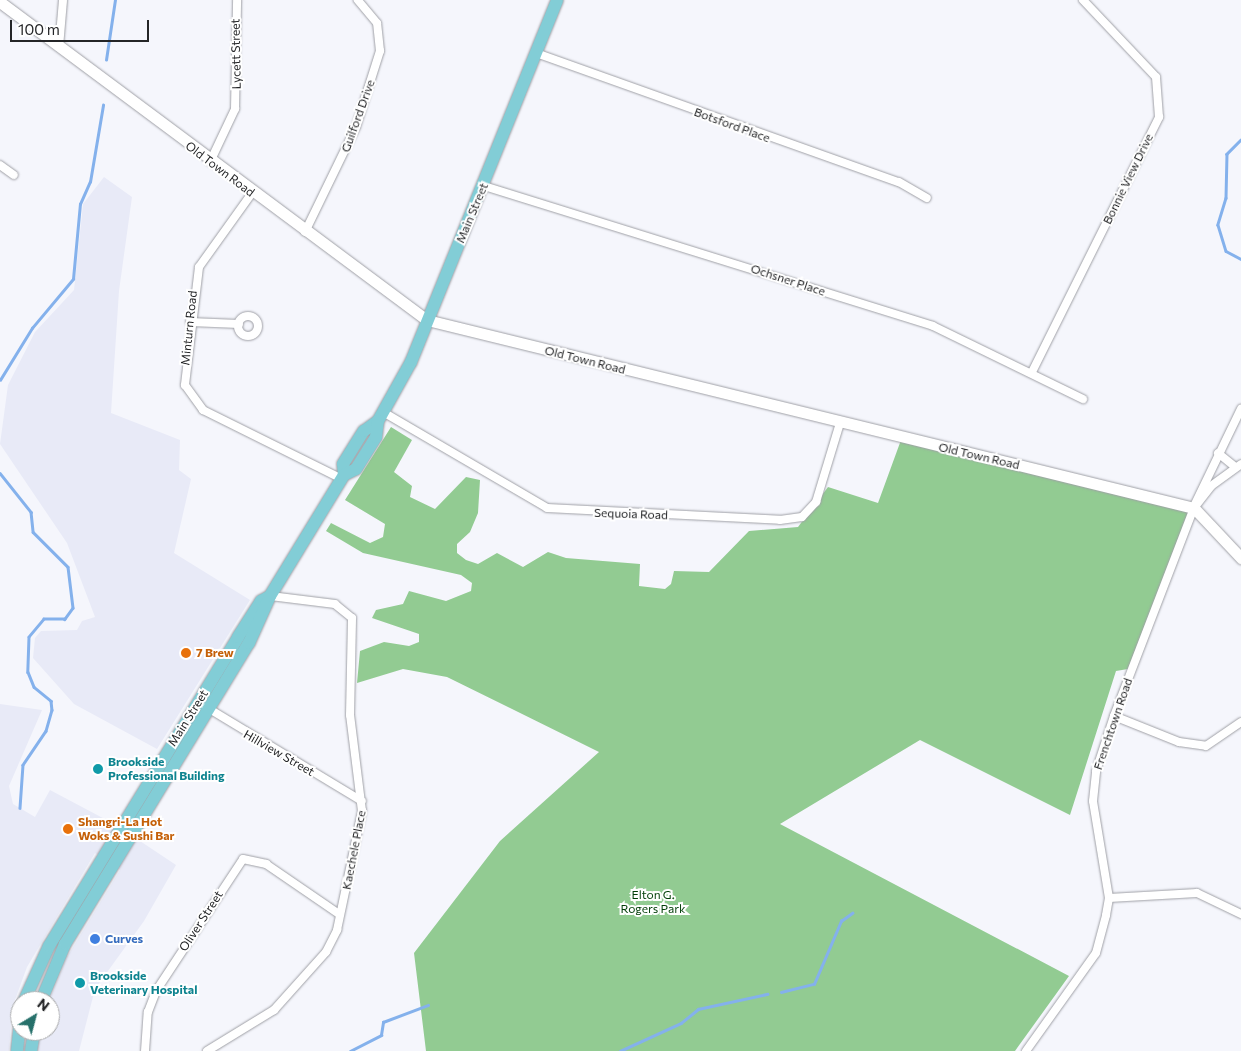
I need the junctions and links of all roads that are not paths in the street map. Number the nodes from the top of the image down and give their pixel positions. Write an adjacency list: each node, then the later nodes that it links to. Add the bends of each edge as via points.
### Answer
1 (63, 0): 7 (street)
2 (237, 0): 9 (street, Lycett Street, via 235,110)
3 (358, 0): 15 (street, Guilford Drive, via 377,23 380,50 346,151)
4 (556, 0): 8 (main road, Main Street)
5 (1083, 0): 19 (street, Bonnie View Drive, via 1156,77 1159,117)
6 (0, 2): 7 (main road, Old Town Road)
7 (59, 47): 9 (main road, Old Town Road)
8 (536, 53): 12 (main road, Main Street); 14 (street, Botsford Place, via 899,182)
9 (210, 162): 13 (main road, Old Town Road)
10 (0, 165): 11 (street)
11 (14, 175)
12 (484, 186): 16 (main road, Main Street); 19 (street, Ochsner Place, via 933,326)
13 (252, 193): 15 (main road, Old Town Road); 17 (street, Minturn Road, via 199,267)
14 (927, 198)
15 (305, 232): 16 (main road, Old Town Road)
16 (426, 320): 22 (main road, Main Street); 23 (main road, Old Town Road)
17 (190, 322): 18 (street); 26 (street, Minturn Road, via 184,377 196,405)
18 (238, 324)
19 (1032, 372): 20 (street, Ochsner Place)
20 (1083, 399)
21 (1241, 410): 24 (street)
22 (380, 417): 23 (street, Sequoia Road, via 547,508 780,520 802,517 816,502); 26 (main road, Main Street, via 364,431 343,464)
23 (840, 423): 27 (main road, Old Town Road)
24 (1218, 453): 25 (street); 27 (street)
25 (1238, 466): 27 (street, Frenchtown Road, via 1211,486)
26 (343, 477): 29 (main road, Main Street)
27 (1194, 508): 28 (main road); 32 (street, Frenchtown Road)
28 (1241, 558)
29 (270, 596): 30 (main road, Main Street, via 261,600); 31 (main road, Main Street, via 270,605); 35 (street, Kaechele Place, via 335,604 352,618 350,715)
30 (199, 701): 31 (street, Hillview Street); 34 (main road, Main Street)
31 (209, 710): 34 (main road, Main Street); 35 (street, Hillview Street)
32 (1114, 716): 33 (street, via 1179,742 1206,746); 37 (street, Frenchtown Road, via 1096,772 1092,801)
33 (1241, 722)
34 (148, 796): 36 (main road, Main Street)
35 (362, 801): 38 (street, Kaechele Place)
36 (103, 870): 40 (main road, Main Street); 41 (main road, Main Street)
37 (1109, 898): 39 (street, via 1197,893); 46 (street, Frenchtown Road, via 1096,953)
38 (339, 914): 44 (street, Oliver Street, via 252,858 235,869 156,991 148,1012); 45 (street, Kaechele Place, via 326,952 295,990 254,1025)
39 (1241, 914)
40 (41, 960): 41 (main road); 42 (main road, Main Street)
41 (55, 965): 43 (main road, Main Street)
42 (28, 991)
43 (45, 991)
44 (145, 1051)
45 (207, 1051)
46 (1026, 1051)

